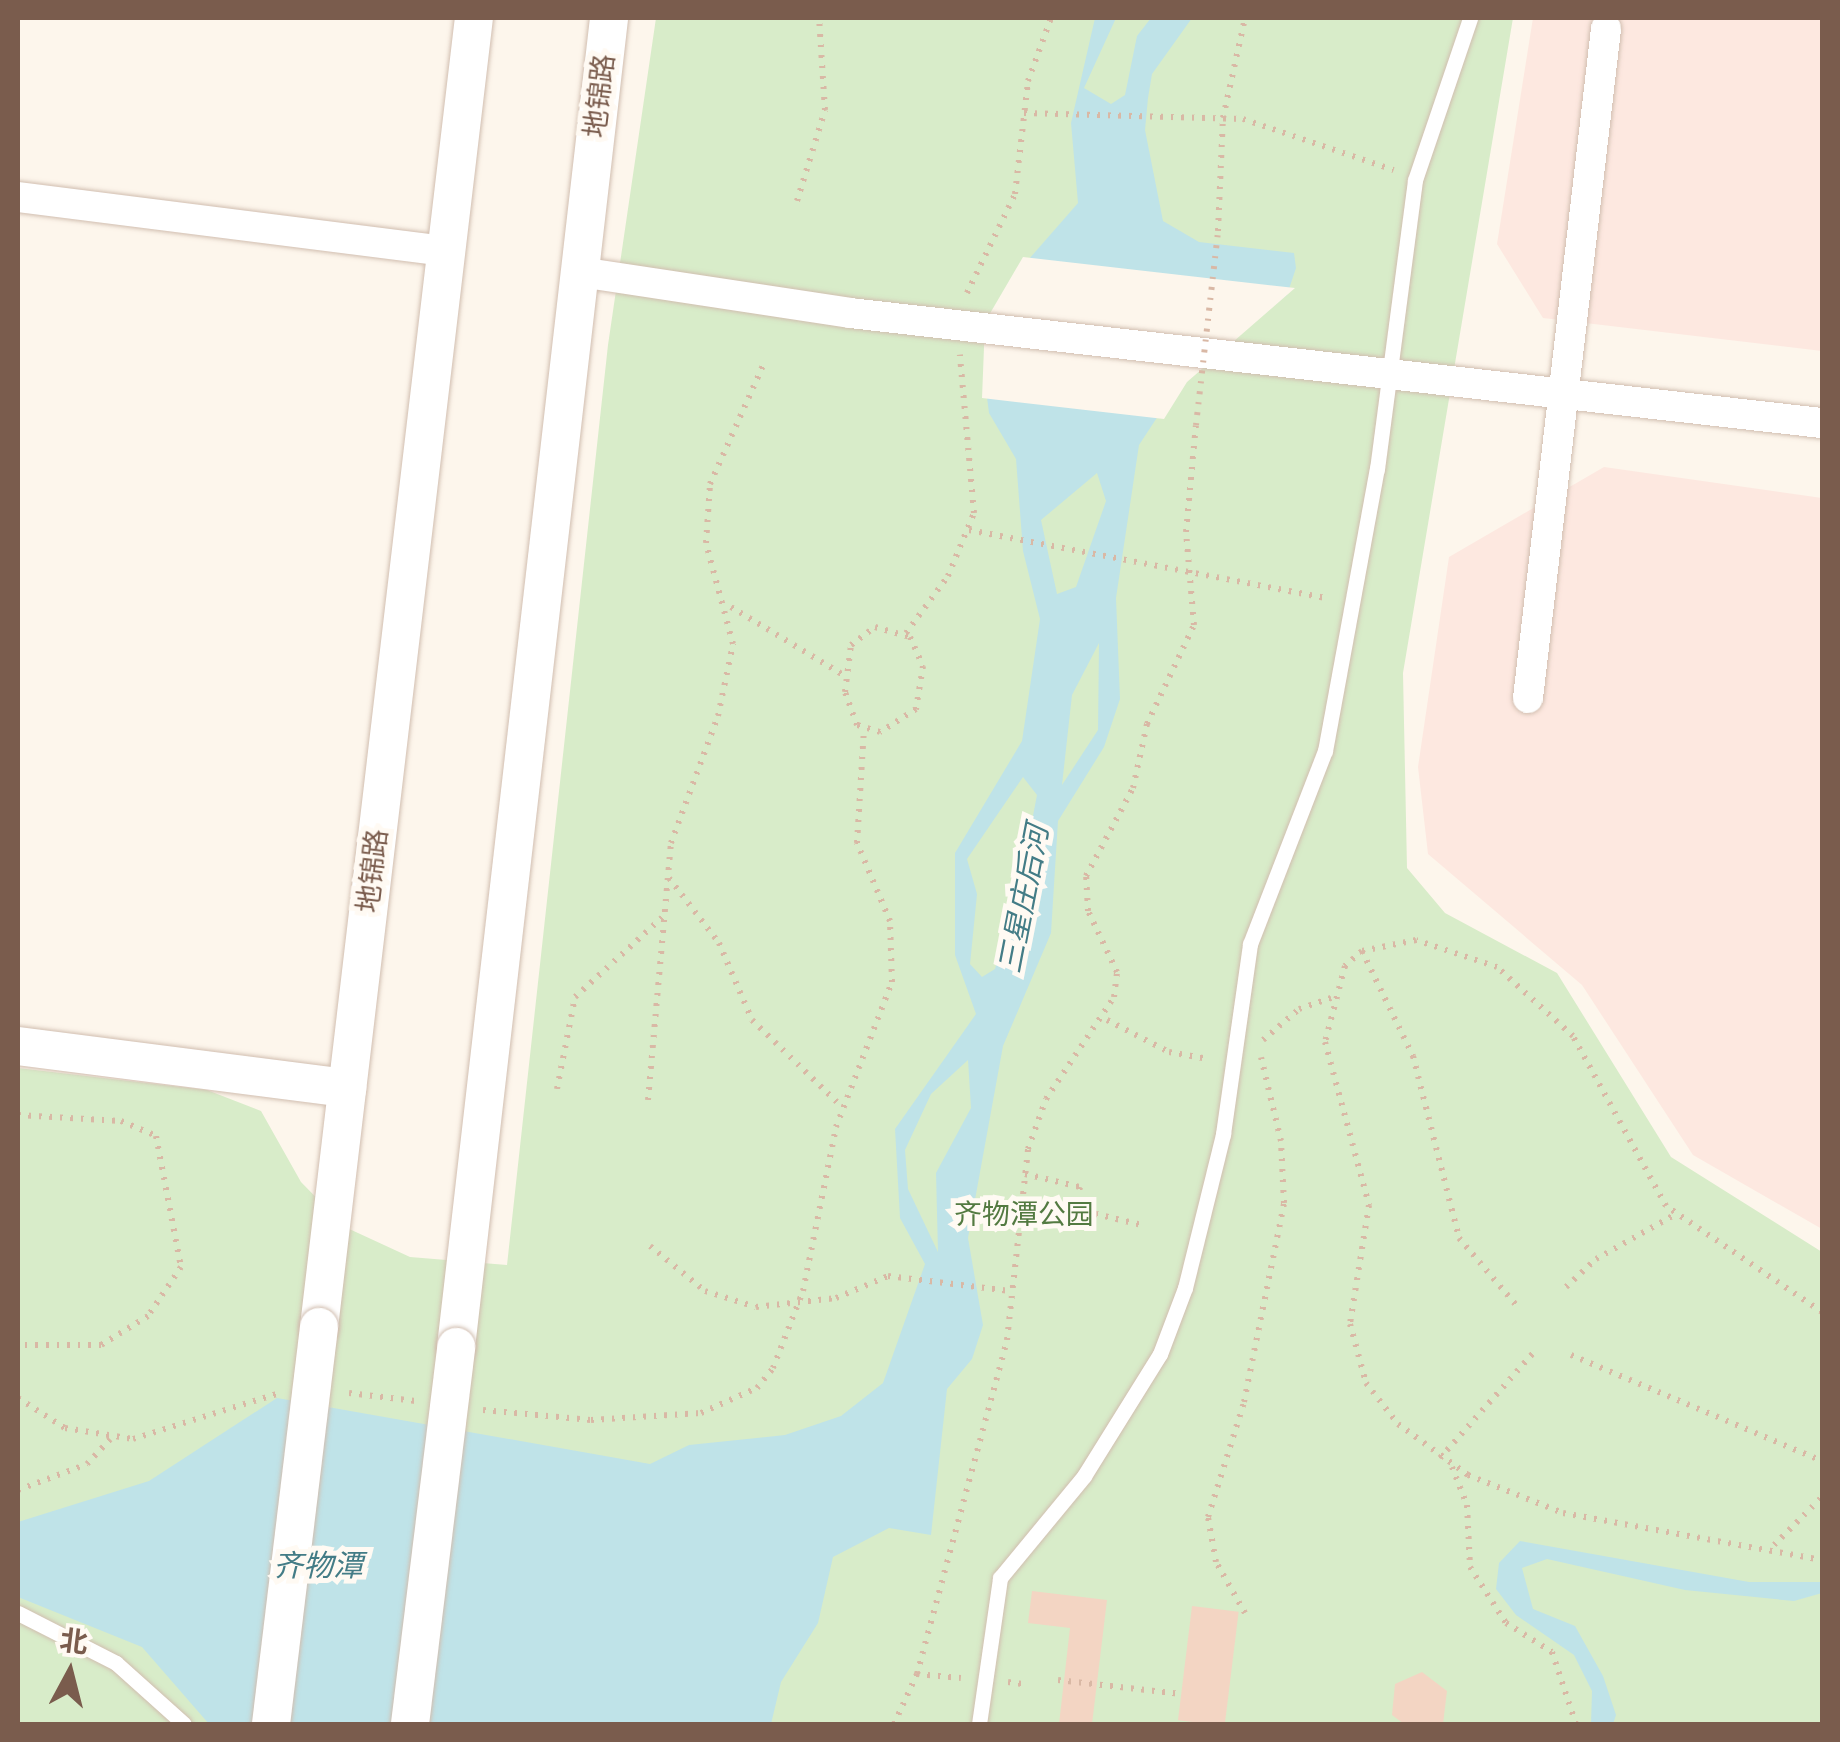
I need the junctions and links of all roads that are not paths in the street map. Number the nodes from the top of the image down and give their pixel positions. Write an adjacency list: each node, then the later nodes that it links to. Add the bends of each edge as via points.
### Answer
1 (474, 18): 6 (street, 地锦路)
2 (609, 18): 7 (street, 地锦路)
3 (1470, 18): 8 (lane, via 1415,180)
4 (1606, 29): 9 (street)
5 (18, 197): 6 (street)
6 (447, 251): 13 (street, 地锦路)
7 (580, 272): 8 (street); 17 (street, 地锦路, bridge)
8 (1390, 374): 9 (street); 18 (lane, via 1325,751 1261,910 1205,1216 1160,1354 1084,1476 1000,1578)
9 (1564, 393): 10 (street); 11 (street)
10 (1822, 423)
11 (1528, 698)
12 (18, 1046): 13 (street)
13 (348, 1088): 16 (street, 地锦路, bridge)
14 (18, 1613): 15 (lane, via 106,1656)
15 (184, 1724)
16 (271, 1724)
17 (410, 1724)
18 (979, 1724)

